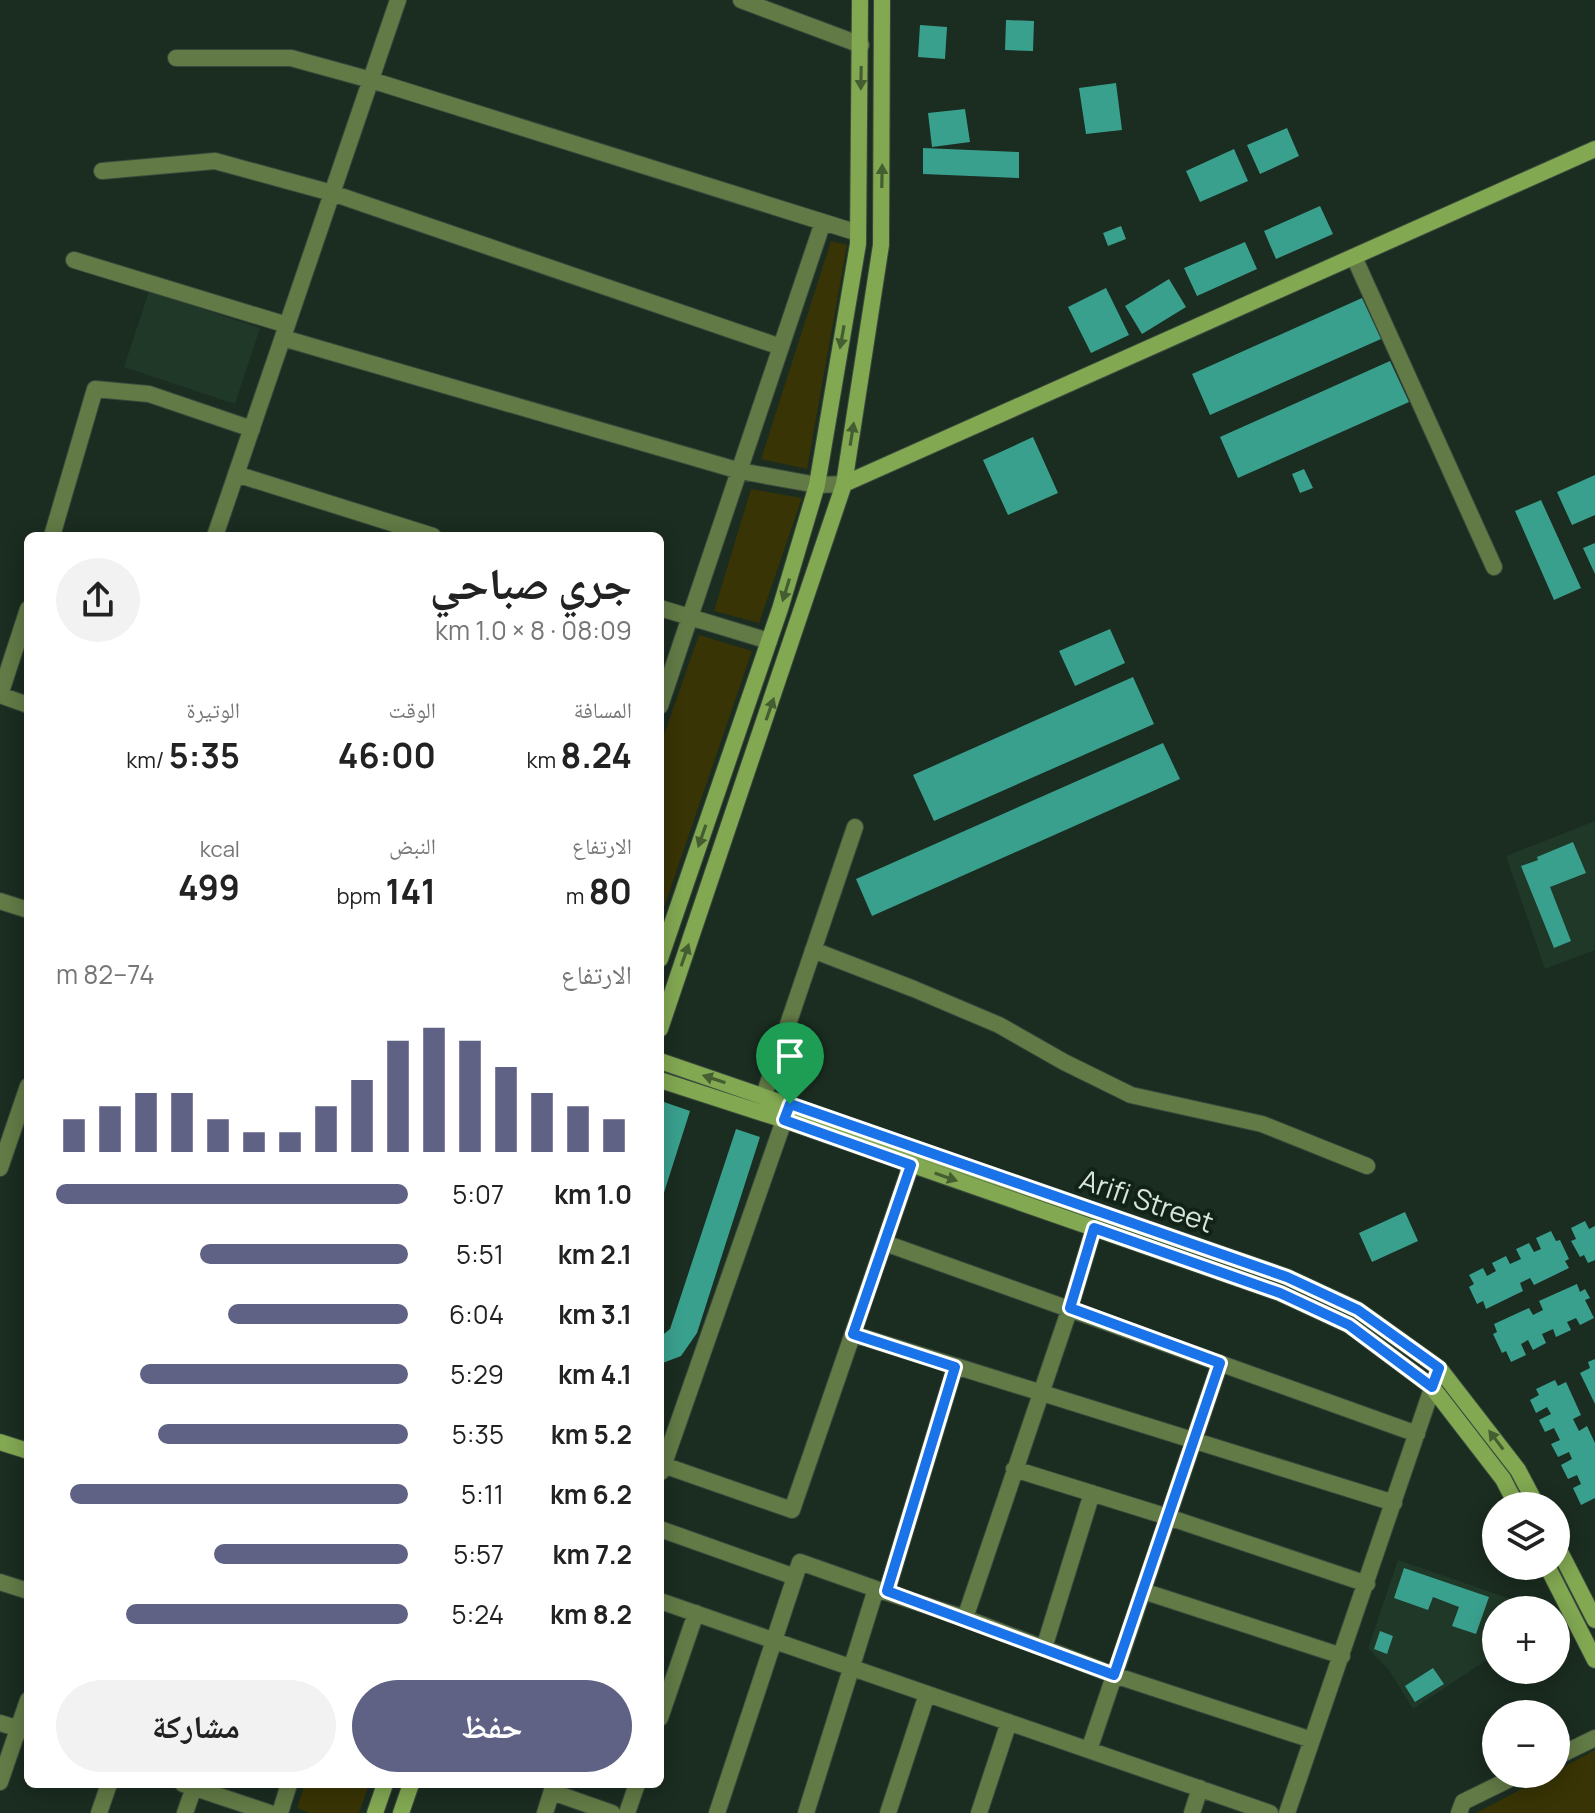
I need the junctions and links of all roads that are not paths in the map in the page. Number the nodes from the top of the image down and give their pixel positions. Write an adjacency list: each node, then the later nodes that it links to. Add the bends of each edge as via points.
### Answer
1 (398, 0): 7 (street)
2 (741, 0): 5 (street)
3 (860, 0): 5 (street)
4 (882, 0): 20 (street, one-way to 4, via 881,245)
5 (861, 45): 12 (street, one-way to 12)
6 (176, 58): 7 (street, via 291,58)
7 (371, 80): 10 (street); 11 (street)
8 (1595, 149): 13 (street)
9 (102, 171): 10 (street, via 215,161)
10 (332, 193): 15 (street); 16 (street)
11 (823, 222): 12 (street); 16 (street)
12 (858, 233): 21 (street, one-way to 21)
13 (1354, 257): 20 (street); 25 (street)
14 (74, 260): 15 (street)
15 (285, 332): 17 (street); 18 (street)
16 (781, 347): 18 (street)
17 (252, 429): 19 (street); 22 (street, via 149,394 95,389)
18 (740, 471): 21 (street); 27 (street)
19 (236, 474): 23 (street); 24 (street)
20 (844, 484): 21 (street); 37 (street, one-way to 20)
21 (817, 485): 29 (street, one-way to 29)
22 (53, 532)
23 (216, 532)
24 (420, 532)
25 (1494, 567)
26 (664, 609): 27 (street)
27 (690, 618): 29 (street); 30 (street)
28 (24, 621): 31 (street, via 0,695)
29 (769, 641): 35 (street, one-way to 35)
30 (664, 694)
31 (24, 704)
32 (855, 827): 36 (street)
33 (0, 901): 34 (street)
34 (24, 909)
35 (664, 947)
36 (813, 950): 40 (street); 45 (street, via 999,1025 1131,1095 1262,1124)
37 (664, 1017)
38 (664, 1062): 40 (street, Arifi Street, one-way to 38)
39 (664, 1081): 43 (street, Arifi Street)
40 (764, 1095): 42 (street, Arifi Street)
41 (24, 1098): 46 (street)
42 (790, 1104): 43 (street); 53 (street, Arifi Street, via 1287,1277 1358,1310)
43 (784, 1120): 44 (street, Arifi Street); 60 (street)
44 (911, 1165): 47 (street, Arifi Street, one-way to 47); 48 (street)
45 (1367, 1166)
46 (0, 1168)
47 (1094, 1228): 49 (street); 54 (street, Arifi Street, via 1280,1293 1349,1325)
48 (885, 1243): 49 (street); 50 (street)
49 (1070, 1308): 51 (street); 55 (street)
50 (853, 1334): 52 (street); 62 (street, via 792,1510)
51 (1220, 1363): 56 (street); 57 (street)
52 (955, 1367): 55 (street); 75 (street)
53 (1439, 1368): 54 (street); 64 (street, Arifi Street, one-way to 53)
54 (1432, 1387): 56 (street); 63 (street, Arifi Street)
55 (1042, 1394): 57 (street); 61 (street)
56 (1417, 1434): 66 (street)
57 (1193, 1441): 66 (street); 67 (street)
58 (0, 1442): 59 (street)
59 (24, 1450)
60 (664, 1463)
61 (1014, 1469): 65 (street); 79 (street)
62 (664, 1470)
63 (1510, 1492)
64 (1530, 1492)
65 (1092, 1493): 67 (street); 82 (street)
66 (1394, 1503): 73 (street)
67 (1168, 1517): 73 (street); 76 (street)
68 (664, 1530): 70 (street)
69 (1570, 1571): 80 (street)
70 (795, 1577): 75 (street, via 800,1562); 81 (street)
71 (1554, 1580): 84 (street)
72 (0, 1582): 74 (street)
73 (1367, 1584): 83 (street)
74 (24, 1590)
75 (882, 1590): 79 (street); 85 (street)
76 (1143, 1591): 83 (street); 86 (street)
77 (664, 1602): 78 (street)
78 (696, 1613): 81 (street); 88 (street)
79 (965, 1618): 82 (street)
80 (1595, 1620)
81 (773, 1641): 85 (street); 116 (street)
82 (1044, 1648): 86 (street)
83 (1342, 1656): 93 (street)
84 (1595, 1660)
85 (851, 1667): 87 (street); 117 (street)
86 (1114, 1675): 93 (street); 94 (street)
87 (927, 1694): 89 (street); 118 (street)
88 (664, 1706)
89 (1009, 1722): 94 (street); 119 (street)
90 (0, 1723): 91 (street)
91 (23, 1730): 96 (street)
92 (1595, 1738): 95 (street)
93 (1312, 1740): 122 (street)
94 (1089, 1750): 105 (street)
95 (1570, 1750)
96 (0, 1782)
97 (108, 1788): 107 (street)
98 (189, 1788): 108 (street)
99 (199, 1788): 109 (street)
100 (288, 1788): 110 (street)
101 (384, 1788): 111 (street)
102 (410, 1788): 112 (street)
103 (553, 1788): 113 (street); 114 (street)
104 (636, 1788): 115 (street)
105 (1200, 1788): 120 (street); 121 (street)
106 (1492, 1788): 123 (street, via 1463,1802)
107 (99, 1813)
108 (185, 1813)
109 (270, 1813)
110 (280, 1813)
111 (375, 1813)
112 (401, 1813)
113 (545, 1813)
114 (612, 1813)
115 (627, 1813)
116 (717, 1813)
117 (806, 1813)
118 (888, 1813)
119 (979, 1813)
120 (1192, 1813)
121 (1270, 1813)
122 (1287, 1813)
123 (1459, 1813)

